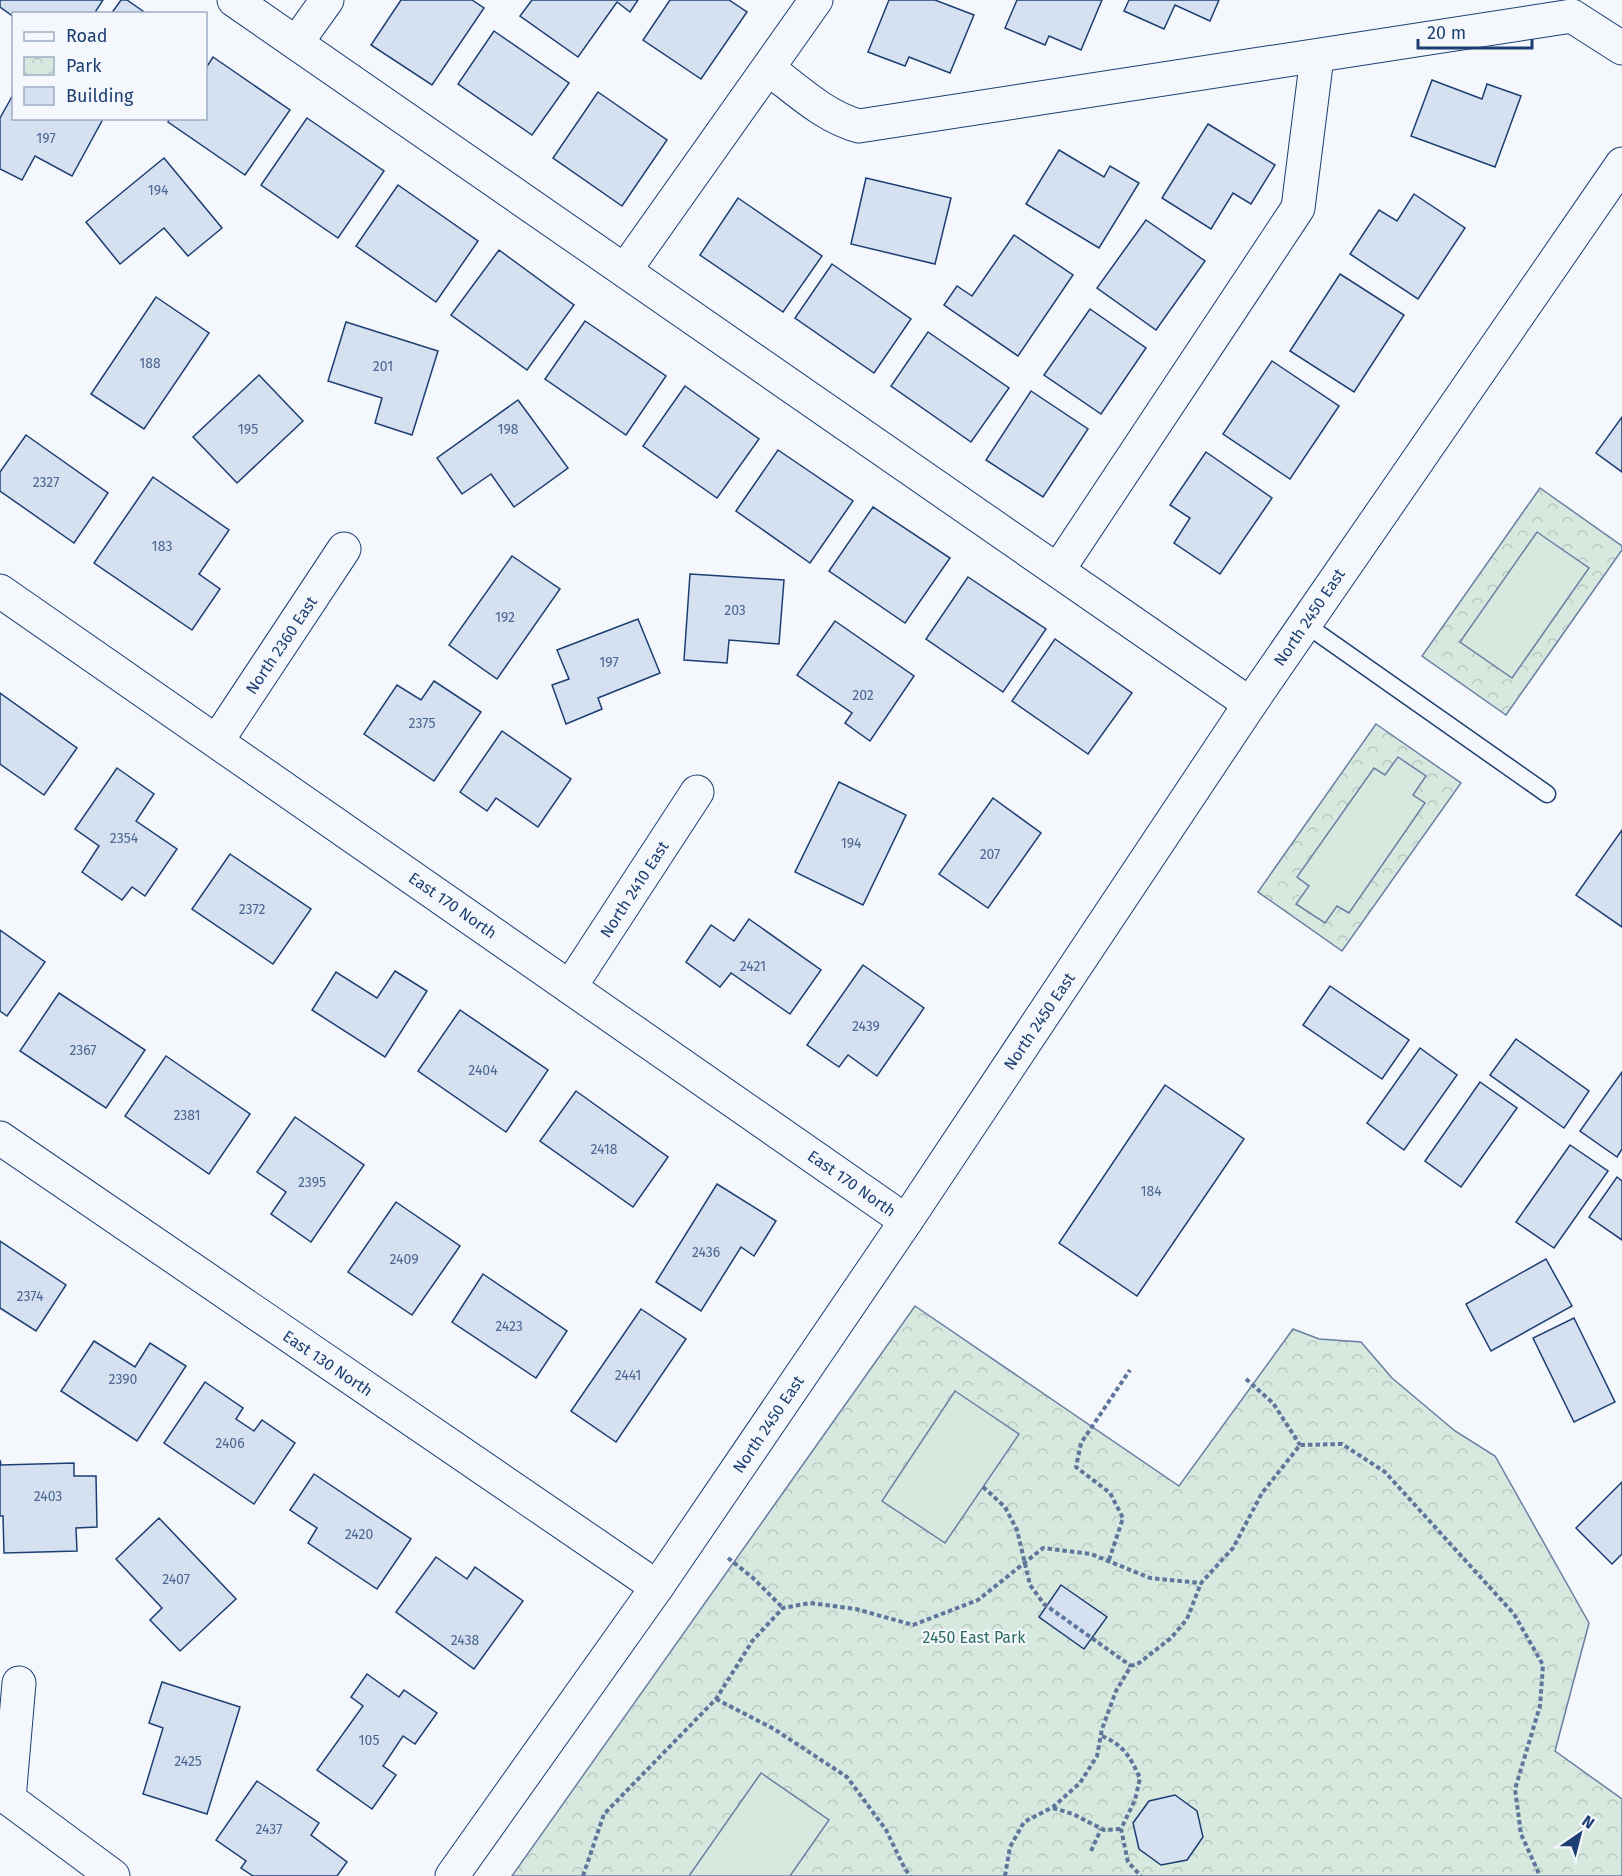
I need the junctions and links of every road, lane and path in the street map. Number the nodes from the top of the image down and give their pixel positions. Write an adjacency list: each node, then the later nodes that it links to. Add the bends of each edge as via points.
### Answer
1 (234, 0): 4 (street)
2 (327, 0): 4 (street)
3 (816, 0): 7 (street)
4 (297, 42): 9 (street)
5 (1622, 48): 6 (street, via 1572,16)
6 (1317, 57): 7 (street, via 859,126 828,113); 11 (street, via 1298,208)
7 (769, 69): 9 (street)
8 (1622, 164): 13 (street, North 2450 East)
9 (626, 270): 11 (street)
10 (344, 549): 15 (street, North 2360 East)
11 (1058, 570): 14 (street)
12 (0, 591): 15 (street, East 170 North)
13 (1305, 624): 14 (street, North 2450 East); 17 (lane)
14 (1250, 704): 20 (street, North 2450 East)
15 (217, 741): 18 (street, East 170 North)
16 (697, 792): 18 (street, North 2410 East)
17 (1547, 794)
18 (570, 987): 20 (street, East 170 North)
19 (0, 1138): 29 (street, East 130 North)
20 (906, 1221): 29 (street, North 2450 East)
21 (1130, 1370): 26 (path, via 1081,1443 1076,1467 1110,1492 1124,1518)
22 (1246, 1379): 23 (path, via 1273,1403)
23 (1300, 1445): 28 (path, via 1262,1493 1233,1548); 45 (path, via 1341,1444 1385,1472 1514,1614 1543,1665 1540,1706 1515,1789 1521,1834)
24 (983, 1487): 27 (path, via 1005,1507 1017,1530)
25 (728, 1558): 30 (path)
26 (1109, 1560): 27 (path, via 1043,1548); 28 (path, via 1150,1578)
27 (1024, 1563): 30 (path, via 978,1600 913,1625 855,1609 810,1603); 31 (path, via 1030,1586 1044,1604)
28 (1201, 1584): 31 (path, via 1187,1619 1171,1638)
29 (657, 1587): 40 (street, North 2450 East)
30 (783, 1608): 33 (path, via 753,1640)
31 (1131, 1666): 34 (path, via 1116,1691)
32 (19, 1683): 39 (street, via 9,1799)
33 (716, 1699): 41 (path, via 604,1814); 42 (path, via 774,1729 847,1777 886,1830)
34 (1102, 1736): 35 (path, via 1096,1756 1080,1783); 37 (path, via 1129,1756 1140,1778)
35 (1053, 1808): 36 (path); 43 (path, via 1024,1822 1010,1847)
36 (1101, 1829): 37 (path); 38 (path)
37 (1121, 1829): 44 (path, via 1128,1862)
38 (1091, 1851)
39 (113, 1876)
40 (452, 1876)
41 (583, 1876)
42 (910, 1876)
43 (1005, 1876)
44 (1141, 1876)
45 (1540, 1876)

